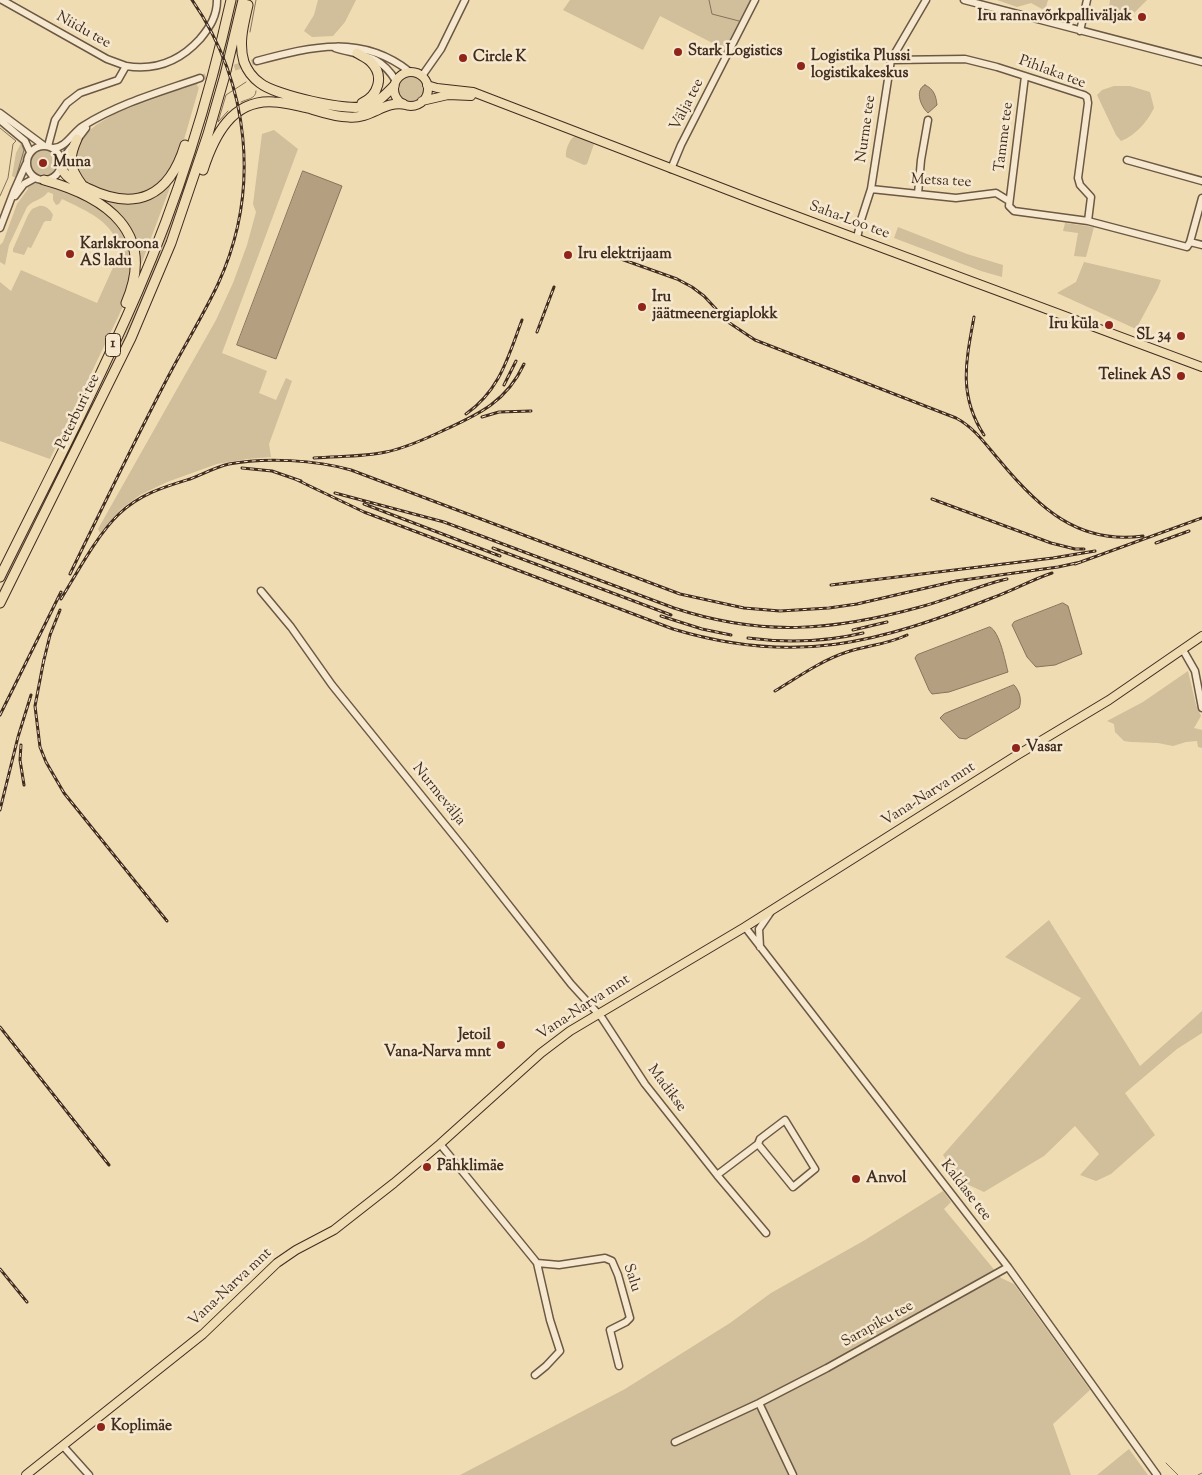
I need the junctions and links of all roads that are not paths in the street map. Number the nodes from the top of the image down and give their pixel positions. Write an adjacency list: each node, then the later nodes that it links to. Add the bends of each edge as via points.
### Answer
1 (2, 0): 17 (street, Niidu tee, via 99,55)
2 (217, 0): 17 (street, via 212,23 201,38 177,59 160,66)
3 (231, 0): 26 (highway, Peterburi tee / 1)
4 (243, 0): 48 (highway, Peterburi tee / 1, via 225,75)
5 (249, 0): 28 (highway, via 241,49 252,76 271,90)
6 (465, 0): 19 (street, via 441,49)
7 (755, 0): 39 (street, Välja tee)
8 (926, 0): 14 (street, Nurme tee)
9 (964, 0): 11 (street)
10 (1087, 0): 11 (street)
11 (1080, 30): 16 (street)
12 (332, 47): 13 (street); 15 (street); 18 (street, via 344,45 371,50)
13 (357, 53): 22 (street, via 382,63); 28 (highway, via 371,62 379,82 370,98)
14 (891, 60): 20 (street, Pihlaka tee, via 965,59); 43 (street, Nurme tee)
15 (257, 61)
16 (1202, 62)
17 (126, 66): 34 (street, via 118,80 80,93 67,103 55,120)
18 (410, 72): 19 (main road); 22 (main road, via 402,74)
19 (422, 76): 23 (main road)
20 (1025, 76): 46 (street, Tamme tee); 49 (street, Pihlaka tee, via 1087,97 1078,178 1091,196)
21 (200, 78): 32 (street, via 114,108)
22 (395, 83): 27 (main road, via 396,96); 28 (highway, via 383,98 372,104)
23 (427, 84): 24 (main road, Saha-Loo tee, via 473,92); 25 (main road, via 427,94)
24 (488, 99): 25 (main road, Saha-Loo tee, via 453,95); 39 (main road, Saha-Loo tee)
25 (422, 101): 27 (main road, via 413,105)
26 (203, 104): 42 (highway, via 194,116 174,172 151,194 133,200 113,199); 55 (highway, Peterburi tee / 1, via 154,250)
27 (403, 104): 48 (highway, via 394,103 367,115 349,118 274,102 244,107 222,128 208,155 193,198)
28 (349, 108)
29 (0, 113): 34 (street)
30 (0, 120): 35 (street, via 25,141)
31 (928, 120): 44 (street)
32 (92, 122): 33 (street); 34 (street, via 62,146)
33 (77, 139): 38 (street); 42 (highway, via 70,158)
34 (48, 146): 35 (street, via 34,148); 38 (street, via 57,151)
35 (30, 152): 37 (street)
36 (1128, 160): 41 (street)
37 (26, 164): 40 (street); 47 (street)
38 (61, 164): 40 (street, via 56,175 48,180); 42 (highway, via 67,177)
39 (671, 169): 51 (main road, Saha-Loo tee)
40 (39, 179): 47 (street, via 24,184); 55 (highway, via 73,190 105,207 122,223 132,242 134,267 130,295 104,355)
41 (1202, 181)
42 (82, 185)
43 (872, 189): 44 (street, Metsa tee); 51 (street, Nurme tee)
44 (918, 194): 46 (street, Metsa tee, via 956,198 996,193)
45 (1202, 198): 52 (street)
46 (1009, 201): 49 (street, Metsa tee, via 1014,211)
47 (10, 203): 50 (street)
48 (183, 209): 58 (highway, Peterburi tee / 1, via 131,338)
49 (1088, 221): 52 (street, Metsa tee, via 1187,247)
50 (0, 228)
51 (857, 238): 54 (main road, Saha-Loo tee)
52 (1190, 242): 53 (street, Metsa tee)
53 (1202, 245)
54 (1202, 367)
55 (101, 373): 56 (highway, Peterburi tee / 1)
56 (0, 577)
57 (260, 591): 65 (street, Nurmevälja)
58 (0, 603)
59 (1202, 636): 60 (main road, Vana-Narva mnt)
60 (1183, 650): 61 (street, via 1195,671); 62 (main road, Vana-Narva mnt, via 1109,700)
61 (1202, 708)
62 (773, 909): 63 (main road, Vana-Narva mnt); 64 (street, via 759,929)
63 (745, 927): 64 (street, Kaldase tee); 65 (main road, Vana-Narva mnt)
64 (760, 948): 71 (street, Kaldase tee)
65 (598, 1014): 66 (main road, Vana-Narva mnt, via 541,1053); 68 (street, Madikse, via 646,1084)
66 (440, 1144): 70 (street); 76 (main road, Vana-Narva mnt, via 349,1219 277,1263 203,1334)
67 (758, 1144): 67 (street, via 793,1187 815,1169 785,1120); 68 (street)
68 (717, 1176): 69 (street, Madikse)
69 (766, 1233)
70 (536, 1263): 72 (street, Salu, via 559,1266 605,1258 612,1261 630,1318 610,1330); 73 (street, via 560,1351)
71 (1008, 1267): 74 (street, Sarapiku tee); 80 (street, Kaldase tee)
72 (620, 1366)
73 (535, 1375)
74 (759, 1403): 75 (street, Sarapiku tee); 79 (street)
75 (675, 1442)
76 (63, 1446): 77 (main road, Vana-Narva mnt); 78 (street)
77 (26, 1475)
78 (88, 1475)
79 (793, 1475)
80 (1157, 1475)

